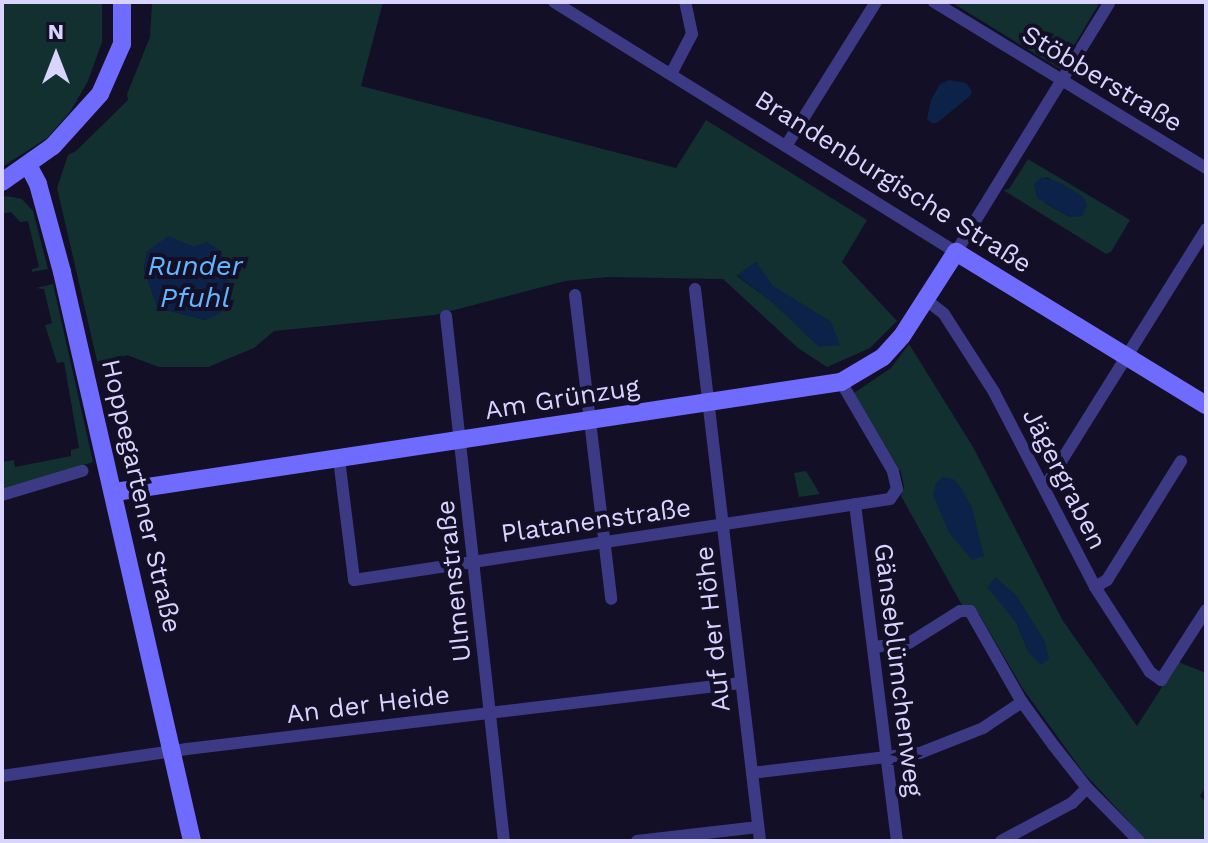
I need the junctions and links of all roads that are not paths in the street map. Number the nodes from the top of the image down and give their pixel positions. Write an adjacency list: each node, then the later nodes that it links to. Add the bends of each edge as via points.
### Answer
1 (122, 2): 10 (street, via 122,44 100,94 69,131)
2 (554, 2): 7 (street, Brandenburgische Straße)
3 (685, 2): 7 (street, via 692,34)
4 (876, 2): 9 (street)
5 (934, 2): 8 (street, Stöbberstraße)
6 (1109, 3): 8 (street)
7 (671, 74): 9 (street, Brandenburgische Straße)
8 (1063, 82): 11 (street, Stöbberstraße); 14 (street)
9 (786, 146): 14 (street, Brandenburgische Straße)
10 (28, 165): 12 (street); 29 (street, Hoppegartener Straße, via 62,272)
11 (1206, 168)
12 (2, 182)
13 (1206, 229): 19 (street)
14 (956, 252): 17 (street, Am Grünzug); 19 (street, Brandenburgische Straße)
15 (695, 289): 21 (street, Auf der Höhe)
16 (575, 295): 23 (street)
17 (925, 299): 20 (street, Am Grünzug, via 883,357); 28 (street, Jägergraben, via 944,314)
18 (446, 316): 24 (street, Ulmenstraße)
19 (1128, 356): 22 (street, Brandenburgische Straße); 28 (street)
20 (841, 382): 21 (street, Am Grünzug); 31 (street, Platanenstraße, via 897,482 890,499)
21 (708, 403): 23 (street, Am Grünzug); 32 (street, Auf der Höhe)
22 (1206, 405)
23 (589, 421): 24 (street, Am Grünzug); 33 (street)
24 (461, 440): 25 (street, Am Grünzug); 34 (street, Ulmenstraße)
25 (339, 459): 29 (street, Am Grünzug); 34 (street, Platanenstraße, via 354,580)
26 (1181, 461): 35 (street, via 1107,580)
27 (82, 471): 30 (street)
28 (1045, 487): 35 (street, Jägergraben)
29 (115, 492): 42 (street, Hoppegartener Straße)
30 (2, 495)
31 (850, 505): 32 (street, Platanenstraße); 38 (street, Gänseblümchenweg)
32 (723, 524): 33 (street, Platanenstraße); 39 (street, Auf der Höhe)
33 (604, 542): 34 (street, Platanenstraße); 36 (street)
34 (474, 561): 41 (street, Ulmenstraße)
35 (1095, 587): 37 (street, Jägergraben, via 1150,672 1161,680)
36 (611, 599)
37 (1206, 610)
38 (874, 647): 40 (street, via 909,643 970,611); 43 (street, Gänseblümchenweg)
39 (741, 683): 41 (street, An der Heide); 44 (street, Auf der Höhe)
40 (1022, 702): 43 (street, via 945,745); 46 (street)
41 (489, 713): 42 (street, An der Heide); 49 (street, Ulmenstraße)
42 (171, 751): 45 (street, An der Heide); 48 (street, Hoppegartener Straße)
43 (888, 758): 44 (street); 52 (street, Gänseblümchenweg)
44 (752, 773): 47 (street, Auf der Höhe)
45 (2, 776)
46 (1087, 788): 53 (street, via 1072,803); 54 (street)
47 (758, 827): 50 (street); 51 (street, Auf der Höhe)
48 (192, 841)
49 (504, 841)
50 (637, 841)
51 (760, 841)
52 (897, 841)
53 (1001, 841)
54 (1139, 841)

